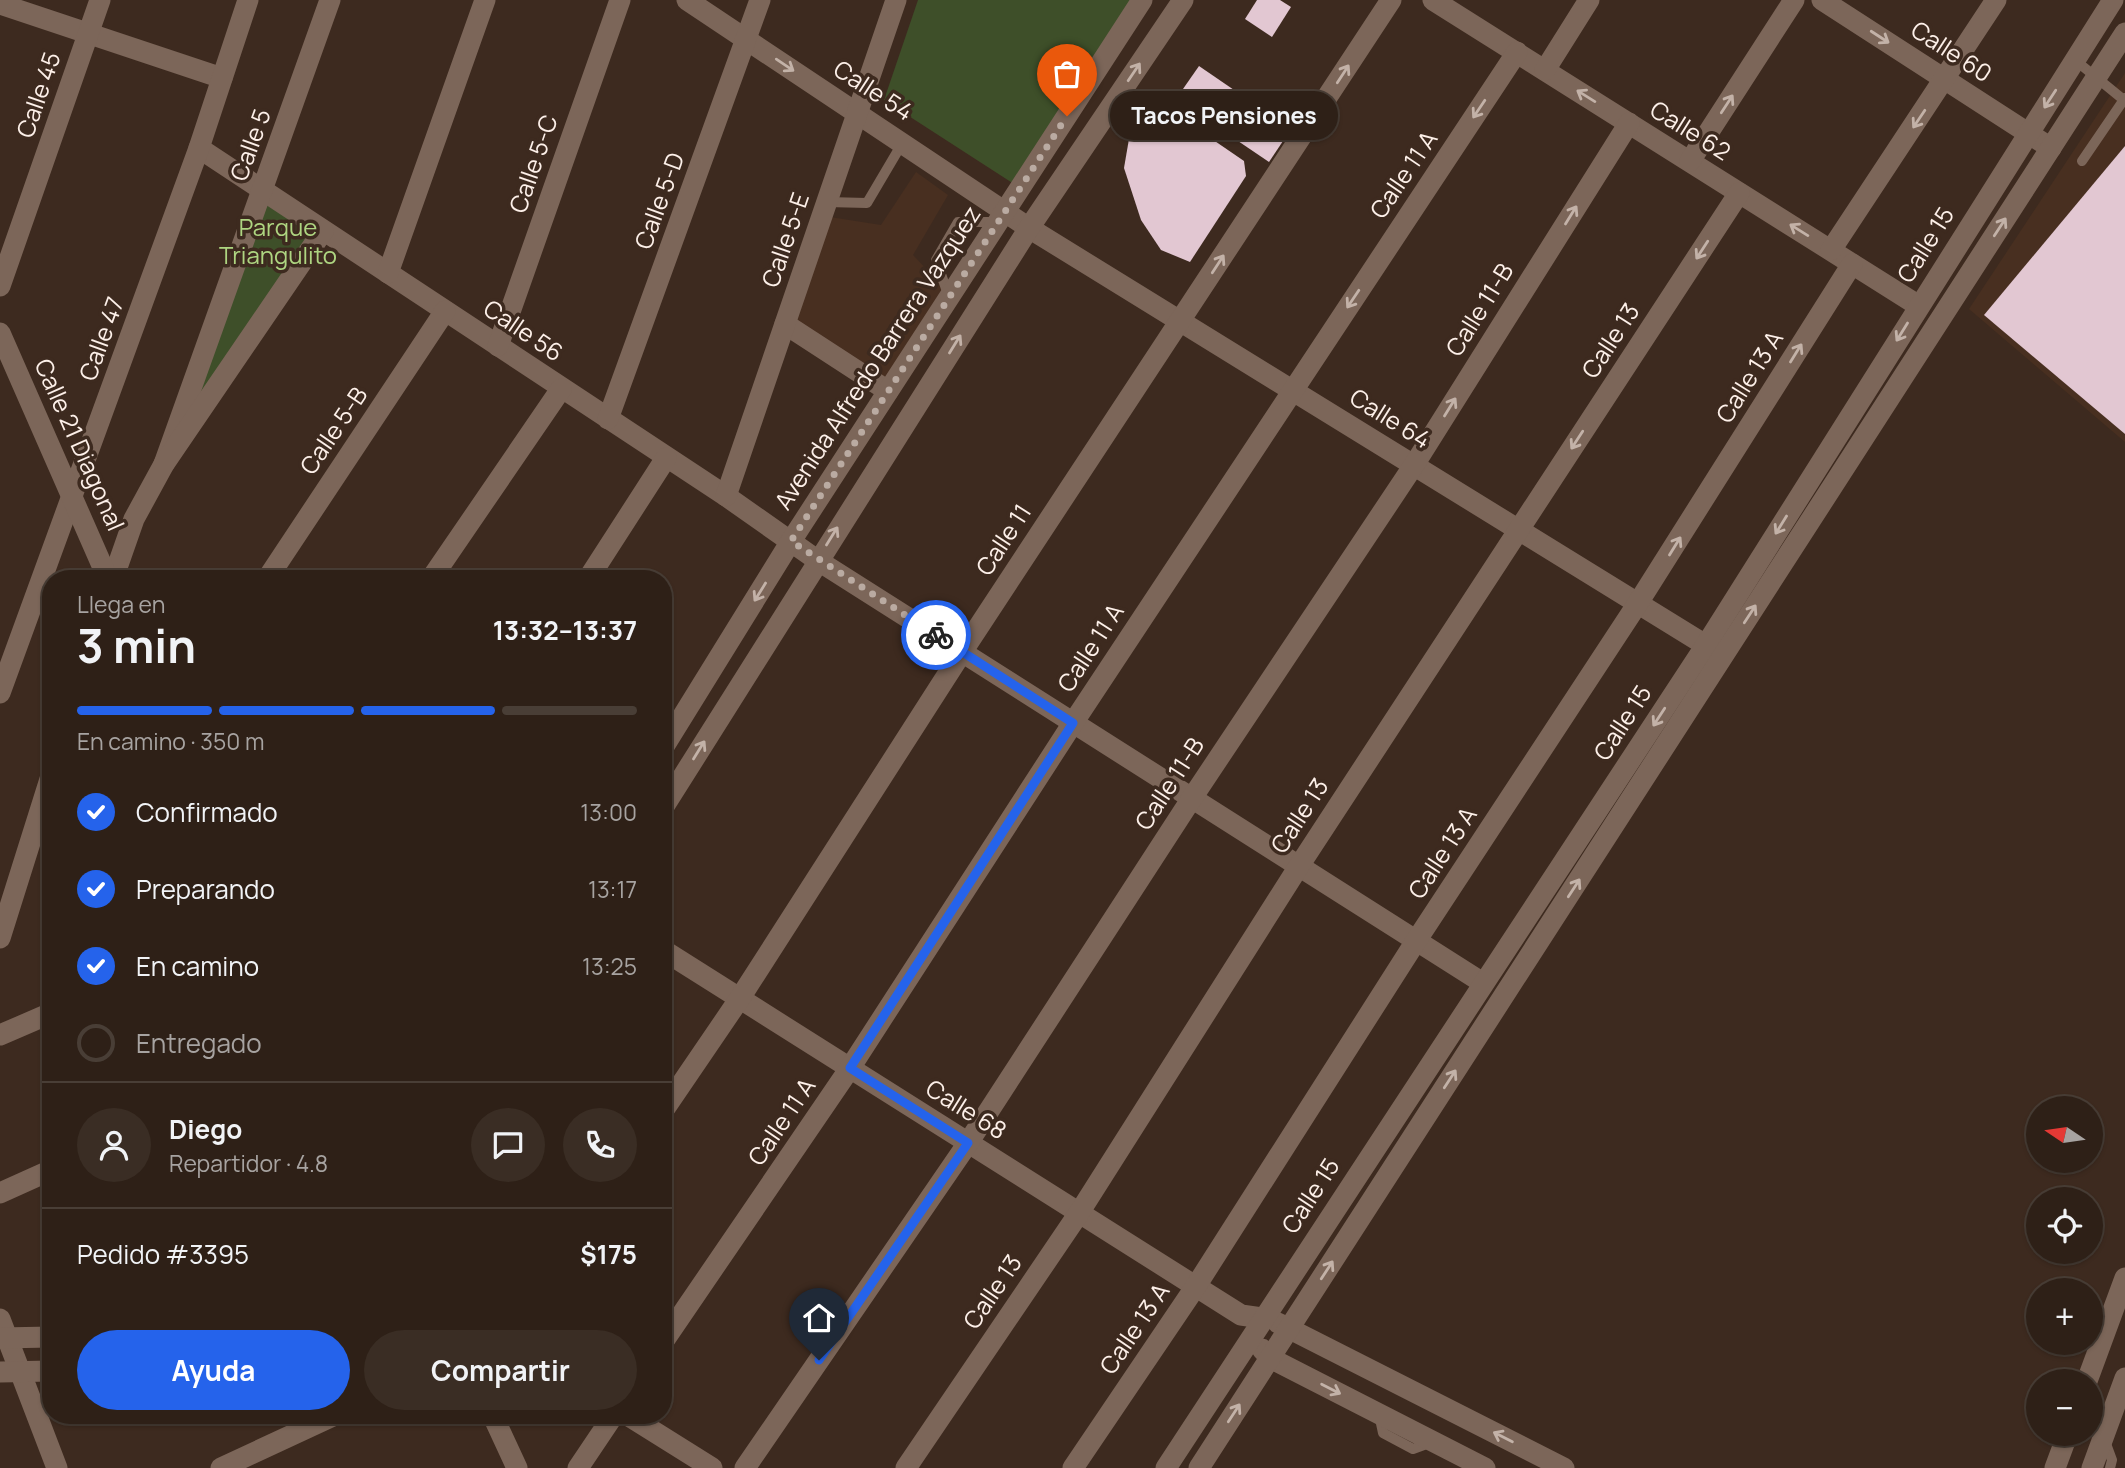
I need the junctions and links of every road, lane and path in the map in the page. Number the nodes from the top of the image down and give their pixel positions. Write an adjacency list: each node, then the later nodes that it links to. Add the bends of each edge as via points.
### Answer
1 (100, 0): 19 (street, Calle 45)
2 (248, 0): 25 (street, Calle 47)
3 (330, 0): 37 (street, Calle 5)
4 (485, 0): 45 (street)
5 (620, 0): 53 (street, Calle 5-C)
6 (687, 0): 21 (street, Calle 54)
7 (760, 0): 21 (street, Calle 5-D)
8 (895, 0): 29 (street, Calle 5-E)
9 (1142, 0): 40 (street, Avenida Alfredo Barrera Vazquez)
10 (1183, 0): 41 (street, one-way to 10)
11 (1391, 0): 50 (street, Calle 11, one-way to 11)
12 (1433, 0): 22 (street, Calle 62)
13 (1589, 0): 24 (street)
14 (1794, 0): 36 (street, one-way to 14)
15 (1822, 0): 27 (street, Calle 60, one-way to 27)
16 (1996, 0): 27 (street)
17 (2113, 0): 23 (street, Calle 15)
18 (0, 4): 19 (street)
19 (89, 33): 25 (street); 46 (street, Calle 45)
20 (2125, 33): 26 (street, Calle 15)
21 (747, 39): 29 (street, Calle 54, one-way to 29); 57 (street, Calle 5-D)
22 (1517, 52): 24 (street, Calle 62); 55 (street, Calle 11 A, one-way to 55)
23 (2075, 60): 26 (lane); 31 (street, Calle 15, one-way to 31)
24 (1545, 70): 30 (street, Calle 62, one-way to 24)
25 (222, 78): 33 (street, Calle 47)
26 (2096, 78): 28 (lane); 34 (street, Calle 15)
27 (1946, 80): 31 (street, Calle 60); 43 (street, one-way to 43)
28 (2125, 100): 35 (lane)
29 (857, 113): 32 (street, Calle 54); 39 (street, Calle 5-E)
30 (1629, 123): 36 (street, Calle 62); 60 (street, Calle 11-B, one-way to 30)
31 (2028, 133): 34 (street, Calle 60); 48 (street, Calle 15)
32 (903, 142): 39 (lane, via 867,203); 40 (street, Calle 54)
33 (199, 148): 37 (street, Calle 56); 61 (street, Calle 47)
34 (2052, 148): 74 (street, Calle 15, one-way to 34)
35 (2082, 161)
36 (1690, 162): 38 (street, Calle 62)
37 (263, 190): 42 (street, Calle 56); 59 (street, Calle 5)
38 (1739, 193): 43 (street, Calle 62, one-way to 38); 63 (street, Calle 13, one-way to 63)
39 (827, 202): 51 (street, Calle 5-E)
40 (1002, 216): 41 (street, Calle 54); 47 (street, Avenida Alfredo Barrera Vazquez); 47 (lane, via 958,222 936,260)
41 (1029, 228): 50 (street, Calle 64); 65 (street, one-way to 41)
42 (323, 230): 45 (street, Calle 56); 59 (street, Calle 5)
43 (1831, 250): 44 (street, Calle 62)
44 (1852, 264): 48 (street, Calle 62); 73 (street, Calle 13 A, one-way to 44)
45 (388, 273): 49 (street, Calle 56)
46 (0, 286)
47 (949, 297): 56 (street, Avenida Alfredo Barrera Vazquez)
48 (1919, 306): 74 (street, Calle 15, one-way to 74)
49 (445, 311): 53 (street, Calle 56); 69 (street, Calle 5-B)
50 (1180, 321): 55 (street, Calle 64); 75 (street, Calle 11)
51 (785, 324): 56 (street); 62 (street, Calle 5-E)
52 (0, 333): 61 (street, Calle 21 Diagonal)
53 (498, 346): 54 (street, Calle 56)
54 (561, 388): 57 (street, Calle 56); 70 (street)
55 (1293, 390): 60 (street, Calle 64); 77 (street, Calle 11 A)
56 (888, 391): 64 (street, Avenida Alfredo Barrera Vazquez)
57 (608, 419): 58 (street, Calle 56)
58 (666, 458): 62 (street, Calle 56); 71 (street)
59 (164, 464): 68 (street, Calle 5)
60 (1414, 465): 63 (street, Calle 64); 80 (street, Calle 11-B)
61 (74, 494): 66 (street, Calle 47); 67 (street, Calle 21 Diagonal)
62 (726, 496): 64 (street, Calle 56)
63 (1519, 530): 73 (street, Calle 64); 82 (street, Calle 13)
64 (791, 541): 65 (street, Calle 56); 78 (street, Avenida Alfredo Barrera Vazquez, one-way to 78)
65 (817, 560): 75 (street, Calle 56); 79 (street, one-way to 65)
66 (46, 570)
67 (106, 570)
68 (114, 570)
69 (273, 570)
70 (437, 570)
71 (594, 570)
72 (42, 580): 76 (street, Calle 47)
73 (1638, 603): 74 (street, Calle 64); 84 (street, Calle 13 A)
74 (1715, 651): 86 (street, Calle 15, one-way to 86); 99 (street, Calle 15, one-way to 74)
75 (962, 652): 77 (street, Calle 56); 87 (street, Calle 11)
76 (0, 693)
77 (1073, 723): 80 (street, Calle 56); 90 (street, Calle 11 A)
78 (672, 733)
79 (672, 794)
80 (1192, 798): 82 (street, Calle 56); 92 (street, Calle 11-B)
81 (42, 805): 83 (street)
82 (1299, 866): 84 (street, Calle 56); 95 (street, Calle 13)
83 (0, 938)
84 (1416, 941): 86 (street, Calle 56); 97 (street, Calle 13 A)
85 (672, 956): 87 (street, Calle 68)
86 (1483, 984): 98 (street, Calle 15)
87 (740, 999): 90 (street, Calle 68); 91 (street, Calle 11)
88 (42, 1017): 89 (street)
89 (0, 1035)
90 (850, 1068): 92 (street, Calle 68); 100 (street, Calle 11 A)
91 (672, 1098)
92 (968, 1143): 95 (street, Calle 68); 120 (street, Calle 11-B)
93 (42, 1174): 94 (street)
94 (0, 1193)
95 (1079, 1213): 97 (street, Calle 68); 121 (street, Calle 13)
96 (2125, 1278): 104 (street)
97 (1196, 1286): 98 (street, Calle 68); 122 (street, Calle 13 A)
98 (1251, 1323): 99 (street); 103 (street); 123 (street, Calle 15)
99 (1290, 1327): 103 (street, Calle 15); 126 (street, one-way to 99)
100 (672, 1329)
101 (3, 1331): 102 (street); 106 (street)
102 (42, 1336)
103 (1270, 1358): 124 (street, Calle 15, one-way to 103); 125 (street, one-way to 125)
104 (2091, 1369)
105 (42, 1371): 106 (street)
106 (10, 1372): 115 (street)
107 (2125, 1378): 112 (street)
108 (316, 1424): 116 (street)
109 (497, 1424): 117 (street)
110 (608, 1424): 118 (street)
111 (642, 1424): 119 (street)
112 (2103, 1436): 129 (lane, via 2112,1460)
113 (2063, 1446): 127 (street)
114 (2100, 1446): 128 (street)
115 (57, 1468)
116 (221, 1468)
117 (517, 1468)
118 (578, 1468)
119 (712, 1468)
120 (745, 1468)
121 (906, 1468)
122 (1073, 1468)
123 (1166, 1468)
124 (1199, 1468)
125 (1485, 1468)
126 (1563, 1468)
127 (2055, 1468)
128 (2092, 1468)
129 (2110, 1468)

